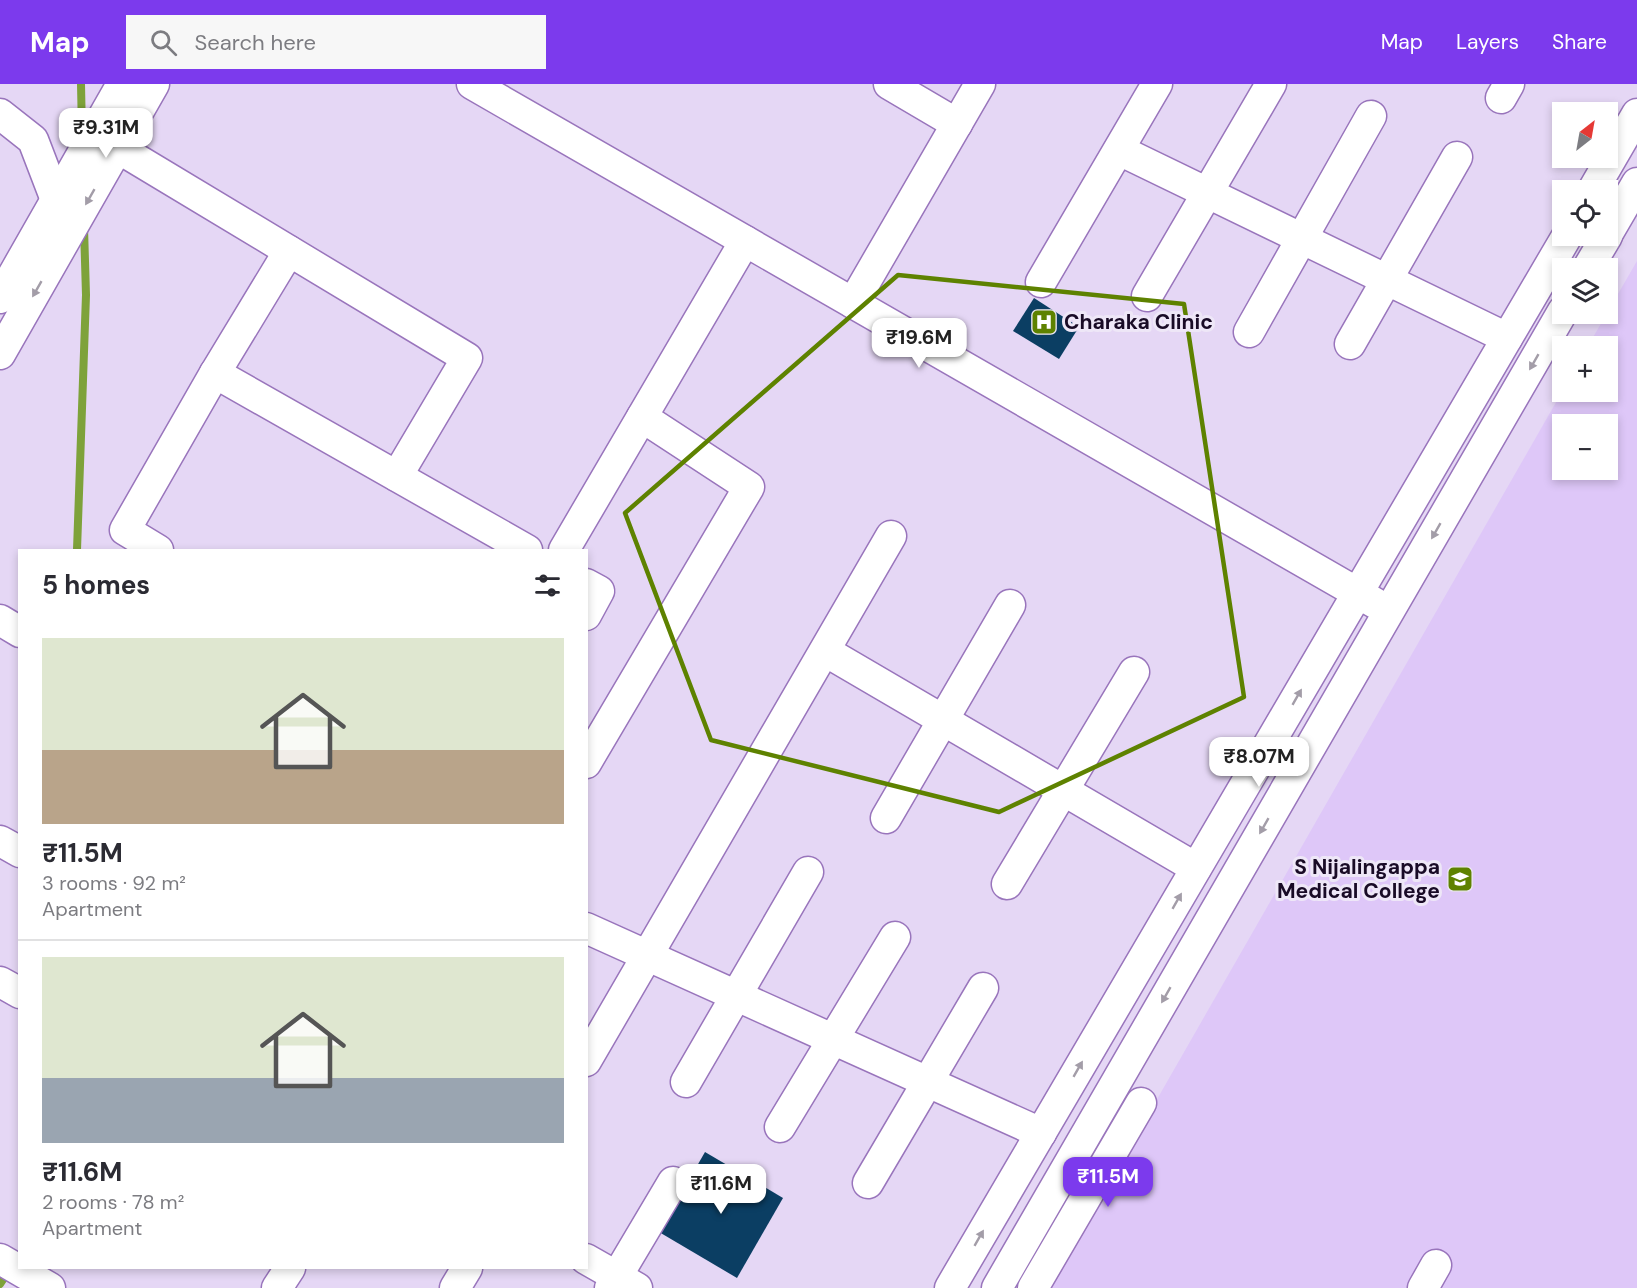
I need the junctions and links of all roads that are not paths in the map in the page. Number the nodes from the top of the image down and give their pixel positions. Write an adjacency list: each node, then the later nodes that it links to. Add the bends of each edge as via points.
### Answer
1 (154, 84): 13 (street)
2 (472, 84): 21 (street)
3 (889, 84): 11 (street)
4 (980, 84): 11 (street)
5 (1157, 84): 12 (street)
6 (1271, 84): 17 (street)
7 (118, 90): 18 (street)
8 (0, 114): 18 (street, via 33,140)
9 (1637, 114): 15 (street)
10 (1371, 116): 20 (street)
11 (957, 124): 28 (street)
12 (1119, 150): 17 (street); 25 (street)
13 (116, 152): 23 (street); 33 (street, one-way to 33)
14 (1456, 158): 24 (street)
15 (1599, 180)
16 (1637, 183): 19 (street)
17 (1207, 193): 20 (street); 26 (street)
18 (56, 200): 27 (street)
19 (1618, 215)
20 (1301, 238): 24 (street); 30 (street)
21 (745, 241): 28 (street); 35 (street)
22 (1561, 246): 31 (street)
23 (289, 251): 34 (street); 36 (street, via 467,358)
24 (1387, 280): 31 (street); 32 (street)
25 (1041, 282)
26 (1147, 296)
27 (0, 298)
28 (853, 303): 42 (street)
29 (1555, 324): 45 (street, one-way to 45)
30 (1249, 332)
31 (1507, 338): 42 (street)
32 (1350, 344)
33 (0, 354)
34 (215, 373): 36 (street); 38 (street, via 125,530)
35 (642, 417): 40 (street); 51 (street, via 749,487)
36 (397, 476): 39 (street)
37 (891, 536): 48 (street)
38 (156, 549)
39 (525, 549)
40 (565, 549)
41 (588, 585): 44 (street, via 599,591)
42 (1357, 593): 45 (street); 56 (street, one-way to 42)
43 (1010, 606): 50 (street)
44 (588, 611)
45 (1389, 611): 84 (street, one-way to 84)
46 (0, 620): 47 (street)
47 (18, 631)
48 (825, 651): 50 (street); 61 (street)
49 (1134, 672): 52 (street)
50 (943, 720): 52 (street); 53 (street)
51 (591, 746)
52 (1063, 790): 56 (street); 58 (street)
53 (886, 819)
54 (0, 841): 55 (street)
55 (18, 851)
56 (1196, 868): 72 (street, one-way to 56)
57 (808, 872): 65 (street)
58 (1007, 884)
59 (588, 929): 61 (street)
60 (895, 937): 66 (street)
61 (648, 956): 65 (street); 67 (street)
62 (0, 982): 64 (street)
63 (983, 987): 69 (street)
64 (18, 992)
65 (736, 996): 66 (street); 68 (street)
66 (833, 1039): 69 (street); 71 (street)
67 (588, 1058)
68 (686, 1082)
69 (927, 1082): 72 (street); 74 (street)
70 (1141, 1103): 85 (street)
71 (780, 1127)
72 (1041, 1133): 83 (street, one-way to 72)
73 (673, 1182): 80 (street)
74 (868, 1184)
75 (0, 1259): 79 (street)
76 (588, 1260): 80 (street)
77 (289, 1269): 81 (street)
78 (466, 1269): 82 (street)
79 (44, 1284)
80 (621, 1284)
81 (278, 1288)
82 (455, 1288)
83 (950, 1288)
84 (997, 1288)
85 (1033, 1288)

